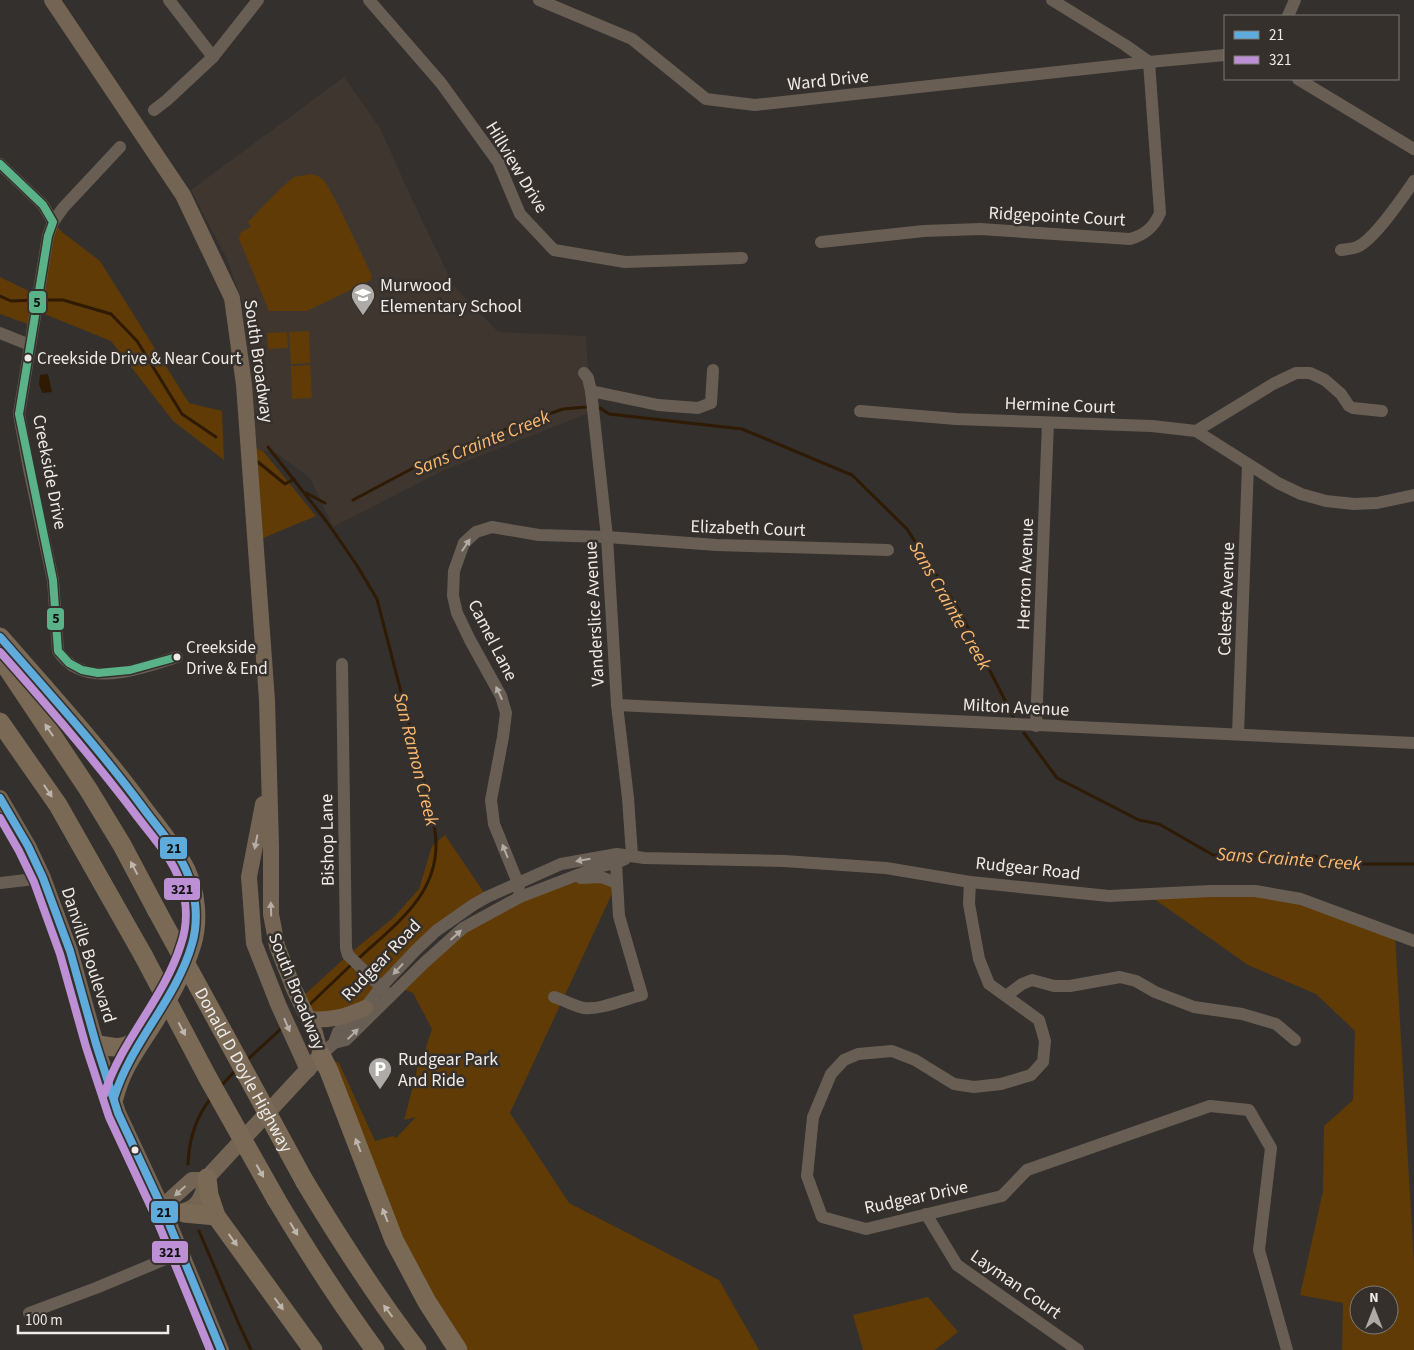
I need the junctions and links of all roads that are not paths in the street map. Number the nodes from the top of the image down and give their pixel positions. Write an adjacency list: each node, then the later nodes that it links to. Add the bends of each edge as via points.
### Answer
1 (52, 0): 44 (main road, South Broadway, via 183,195 232,298 248,426 267,700)
2 (170, 0): 10 (street)
3 (258, 0): 10 (street)
4 (369, 0): 21 (street, Hillview Drive, via 441,83 498,162 520,214 554,250 625,262)
5 (539, 0): 11 (street, Ward Drive, via 632,39 706,99 755,105)
6 (1052, 0): 11 (street)
7 (1295, 0): 8 (street)
8 (1288, 15)
9 (1224, 55): 11 (street, Ward Drive)
10 (213, 57): 13 (street)
11 (1149, 62): 19 (street, Ridgepointe Court, via 1160,213 1151,228 1138,237 980,229 924,231)
12 (1300, 80): 14 (street)
13 (154, 110)
14 (1414, 149)
15 (0, 164): 18 (street, via 43,205)
16 (1414, 181): 20 (street, via 1364,243)
17 (59, 206): 18 (street, via 119,147)
18 (53, 222): 23 (street, Creekside Drive)
19 (821, 242)
20 (1341, 250)
21 (742, 258)
22 (0, 334): 23 (street)
23 (30, 345): 37 (street, Creekside Drive, via 19,421 53,580 58,651 63,659 77,668 97,674 118,673)
24 (713, 370): 26 (street, via 711,402 698,408 658,405)
25 (584, 373): 26 (street, Vanderslice Avenue)
26 (591, 391): 33 (street, Vanderslice Avenue)
27 (860, 410): 29 (street, Hermine Court)
28 (1382, 411): 30 (street, via 1349,406 1325,380 1310,373 1296,373)
29 (1048, 423): 30 (street, Hermine Court, via 1152,426); 41 (street, Herron Avenue)
30 (1196, 431): 31 (street, Hermine Court)
31 (1248, 465): 32 (street, Hermine Court, via 1278,484 1326,501 1377,503); 42 (street, Celeste Avenue)
32 (1414, 495)
33 (607, 537): 34 (street, Elizabeth Court, via 716,545); 39 (street, Vanderslice Avenue); 52 (street, Camel Lane, one-way to 33, via 494,824 491,800 506,713 502,696 457,613 453,596 454,571 464,543 476,532 492,527 539,535)
34 (888, 550)
35 (0, 637): 62 (highway, via 110,765 186,871 194,893 193,941 174,989)
36 (0, 657): 77 (highway, Donald D Doyle Highway, one-way to 36, bridge, via 372,1290 339,1239 122,845)
37 (177, 657)
38 (342, 664): 56 (street, Bishop Lane, via 346,948 348,955)
39 (617, 705): 41 (street, Milton Avenue); 46 (street, Vanderslice Avenue)
40 (0, 722): 76 (highway, Donald D Doyle Highway, one-way to 76, bridge, via 58,805 91,861 276,1199 312,1259)
41 (1036, 726): 42 (street, Milton Avenue)
42 (1238, 734): 43 (street, Milton Avenue)
43 (1414, 743)
44 (268, 777): 61 (main road, South Broadway, one-way to 44, via 277,946 271,914); 66 (main road, South Broadway, one-way to 66, via 249,877 254,943)
45 (0, 798): 48 (main road, Danville Boulevard)
46 (632, 855): 47 (street, Rudgear Road); 50 (street, Rudgear Road, via 886,868); 52 (street, Rudgear Road, one-way to 52, via 617,854 560,864)
47 (616, 863): 49 (street, Rudgear Road); 53 (street)
48 (43, 878): 51 (street); 64 (main road, Danville Boulevard, via 70,951)
49 (569, 878): 53 (street, via 601,877); 54 (street, Rudgear Road)
50 (970, 882): 55 (street, Rudgear Road, via 1109,896 1255,891 1301,899); 57 (street, Rudgear Drive, via 969,904 979,959 989,984)
51 (0, 883)
52 (518, 883): 54 (street, Camel Lane); 56 (street, Rudgear Road, one-way to 56, via 487,897 436,931)
53 (617, 883): 59 (street, via 619,916 642,995 607,1006 585,1008)
54 (520, 897): 58 (street, Rudgear Road, one-way to 54, via 463,928)
55 (1414, 941)
56 (381, 987): 58 (street, Bishop Lane); 60 (street, Rudgear Road)
57 (1006, 996): 63 (street, via 1032,980 1070,986 1120,978 1136,981 1194,1007 1242,1014 1276,1024); 70 (street, Rudgear Drive, via 1040,1020 1045,1041 1043,1062 1031,1074 1001,1084 974,1087 954,1084 915,1060 892,1051 858,1054 844,1060 831,1074 814,1117 807,1176 822,1217 866,1229)
58 (391, 997): 60 (street, Rudgear Road)
59 (554, 997)
60 (367, 1013): 61 (main road, via 334,1019); 65 (street, Rudgear Road, via 338,1032)
61 (308, 1019): 65 (main road, South Broadway)
62 (147, 1033): 64 (highway, via 130,1046 121,1048); 67 (highway, via 119,1079)
63 (1295, 1040)
64 (96, 1044): 67 (main road, Danville Boulevard)
65 (328, 1049): 66 (main road, Rudgear Road); 78 (highway, one-way to 65, via 427,1302 394,1240 330,1071)
66 (308, 1070): 68 (main road, Rudgear Road)
67 (114, 1098): 69 (main road, Danville Boulevard, via 118,1113)
68 (206, 1179): 69 (main road, Rudgear Road, via 200,1201); 71 (highway)
69 (174, 1214): 71 (highway); 72 (main road, Danville Boulevard)
70 (926, 1214): 79 (street, Layman Court, via 957,1265); 80 (street, Rudgear Drive, via 1002,1196 1027,1170 1210,1106 1249,1110 1271,1148 1258,1250)
71 (216, 1216): 75 (highway, one-way to 75)
72 (180, 1253): 73 (street); 74 (main road, Danville Boulevard)
73 (29, 1313)
74 (221, 1350)
75 (312, 1350)
76 (375, 1350)
77 (418, 1350)
78 (458, 1350)
79 (1078, 1350)
80 (1287, 1350)

